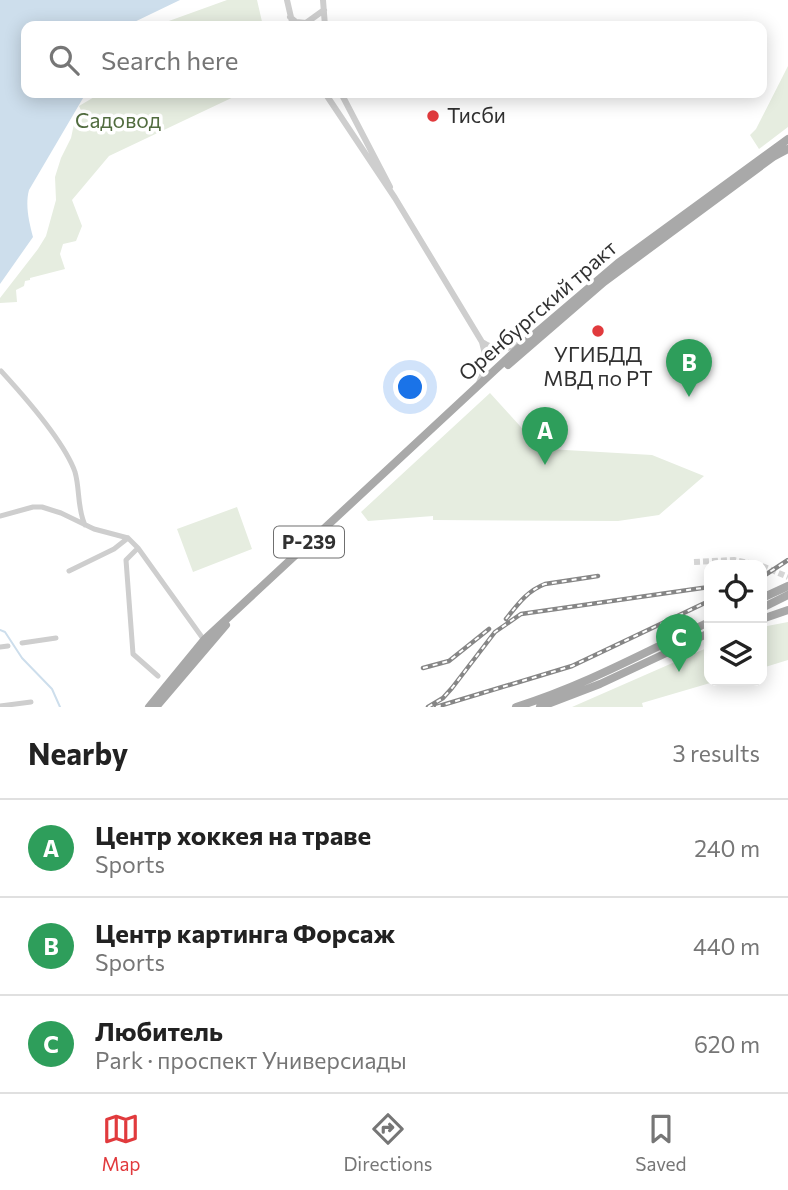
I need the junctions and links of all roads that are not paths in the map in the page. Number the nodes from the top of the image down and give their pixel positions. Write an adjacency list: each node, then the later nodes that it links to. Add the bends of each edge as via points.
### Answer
1 (287, 0): 4 (street)
2 (323, 0): 3 (street)
3 (324, 10): 7 (street); 8 (street)
4 (290, 18): 5 (street); 6 (street)
5 (291, 21)
6 (294, 21)
7 (309, 21)
8 (325, 21)
9 (328, 98): 13 (street)
10 (344, 98): 13 (street)
11 (788, 139): 15 (main road, Оренбургский тракт / Р-239, via 618,263)
12 (788, 149): 42 (main road, Оренбургский тракт / Р-239, via 623,267 485,384 233,618)
13 (395, 198): 14 (street)
14 (482, 342): 15 (street, via 504,350); 17 (street, via 487,362)
15 (524, 342): 17 (main road, Оренбургский тракт / Р-239)
16 (1, 370): 19 (street, via 66,454 75,473)
17 (478, 385): 34 (main road, Оренбургский тракт / Р-239)
18 (0, 516): 19 (street, via 42,507)
19 (85, 525): 20 (street)
20 (128, 538): 21 (street); 22 (street)
21 (138, 548): 34 (street); 38 (street, via 125,560 133,654)
22 (69, 571)
23 (788, 580): 25 (main road)
24 (788, 586): 25 (main road)
25 (775, 592): 27 (main road)
26 (788, 595): 28 (main road)
27 (767, 596)
28 (767, 606)
29 (788, 610): 30 (main road)
30 (767, 617)
31 (707, 623): 43 (main road, via 597,677)
32 (704, 636): 44 (main road)
33 (56, 638): 35 (street)
34 (204, 640): 41 (main road, Оренбургский тракт / Р-239)
35 (23, 643)
36 (8, 646): 37 (street)
37 (0, 647)
38 (158, 676)
39 (31, 702): 40 (street)
40 (0, 706)
41 (149, 707)
42 (156, 707)
43 (516, 707)
44 (540, 707)

